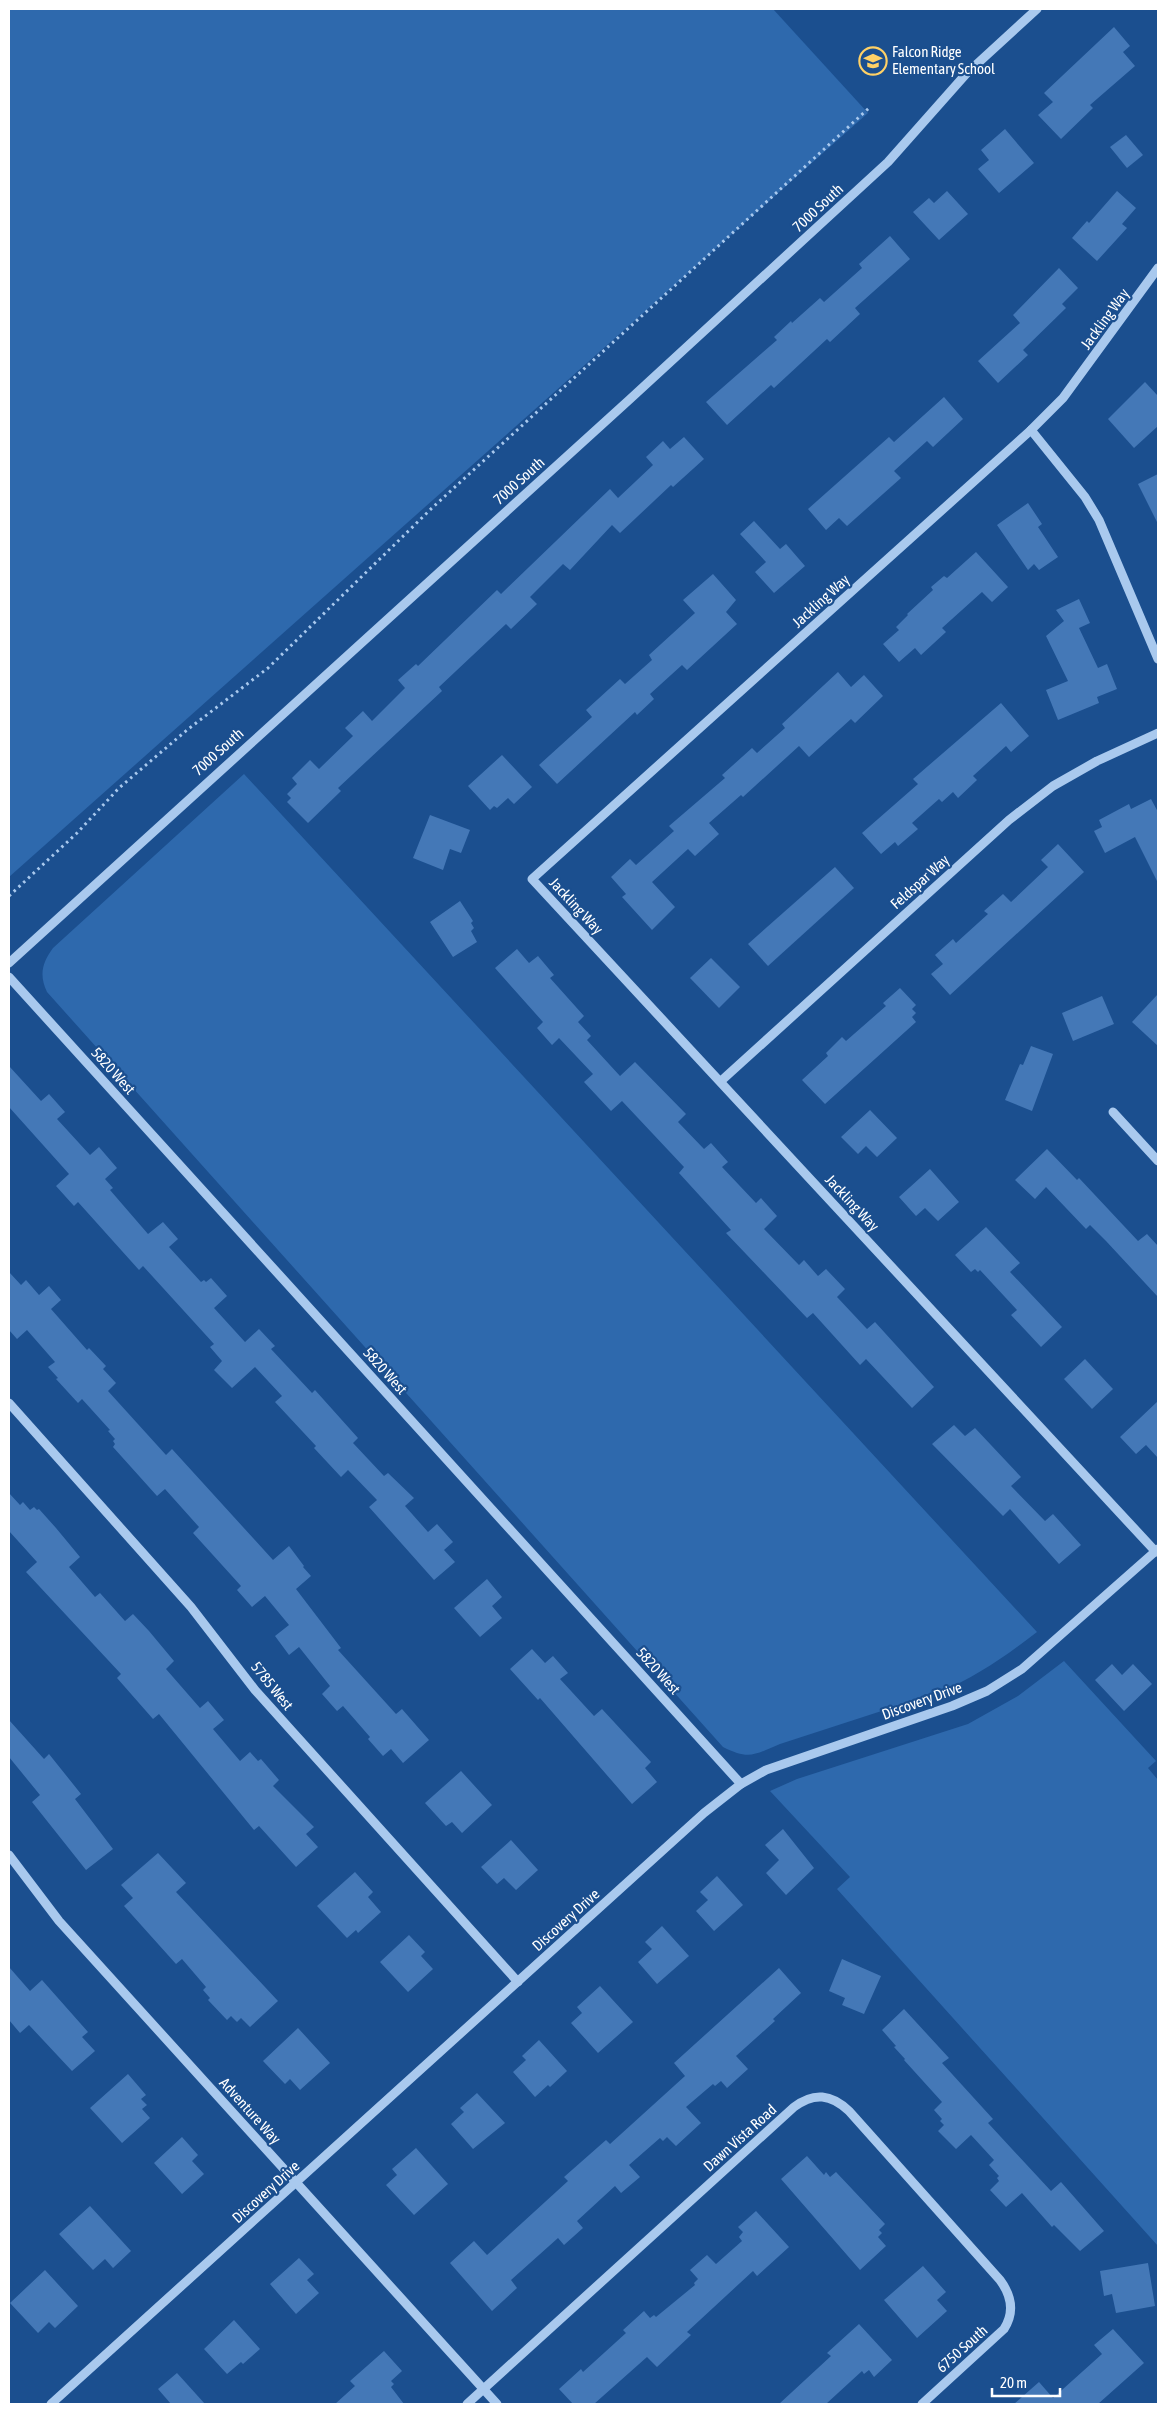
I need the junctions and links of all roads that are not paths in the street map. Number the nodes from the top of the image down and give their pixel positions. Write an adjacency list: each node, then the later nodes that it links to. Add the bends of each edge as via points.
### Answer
1 (1037, 9): 6 (street, 7000 South, via 966,74 888,162)
2 (1158, 268): 3 (street, Jackling Way, via 1063,398)
3 (1031, 430): 4 (street, via 1085,497 1099,520); 8 (street, Jackling Way, via 532,879)
4 (1158, 660)
5 (1158, 733): 8 (street, Feldspar Way, via 1053,786 1009,820)
6 (9, 963)
7 (9, 977): 13 (street, 5820 West)
8 (721, 1081): 12 (street, Jackling Way)
9 (1113, 1112): 10 (street)
10 (1158, 1160)
11 (9, 1403): 15 (street, 5785 West, via 191,1607 284,1723)
12 (1157, 1550): 13 (street, Discovery Drive, via 1022,1669 987,1691 766,1770)
13 (741, 1784): 15 (street, Discovery Drive, via 704,1813)
14 (9, 1855): 16 (street, Adventure Way, via 59,1921)
15 (518, 1982): 16 (street, Discovery Drive)
16 (296, 2183): 18 (street, Adventure Way); 19 (street, Discovery Drive)
17 (1012, 2308): 18 (street, Dawn Vista Road, via 1000,2280 849,2111 830,2098 815,2096 794,2107); 22 (street, 6750 South, via 1008,2323 999,2334)
18 (483, 2390): 20 (street, Dawn Vista Road); 21 (street, Adventure Way)
19 (51, 2404)
20 (467, 2404)
21 (497, 2404)
22 (922, 2404)

